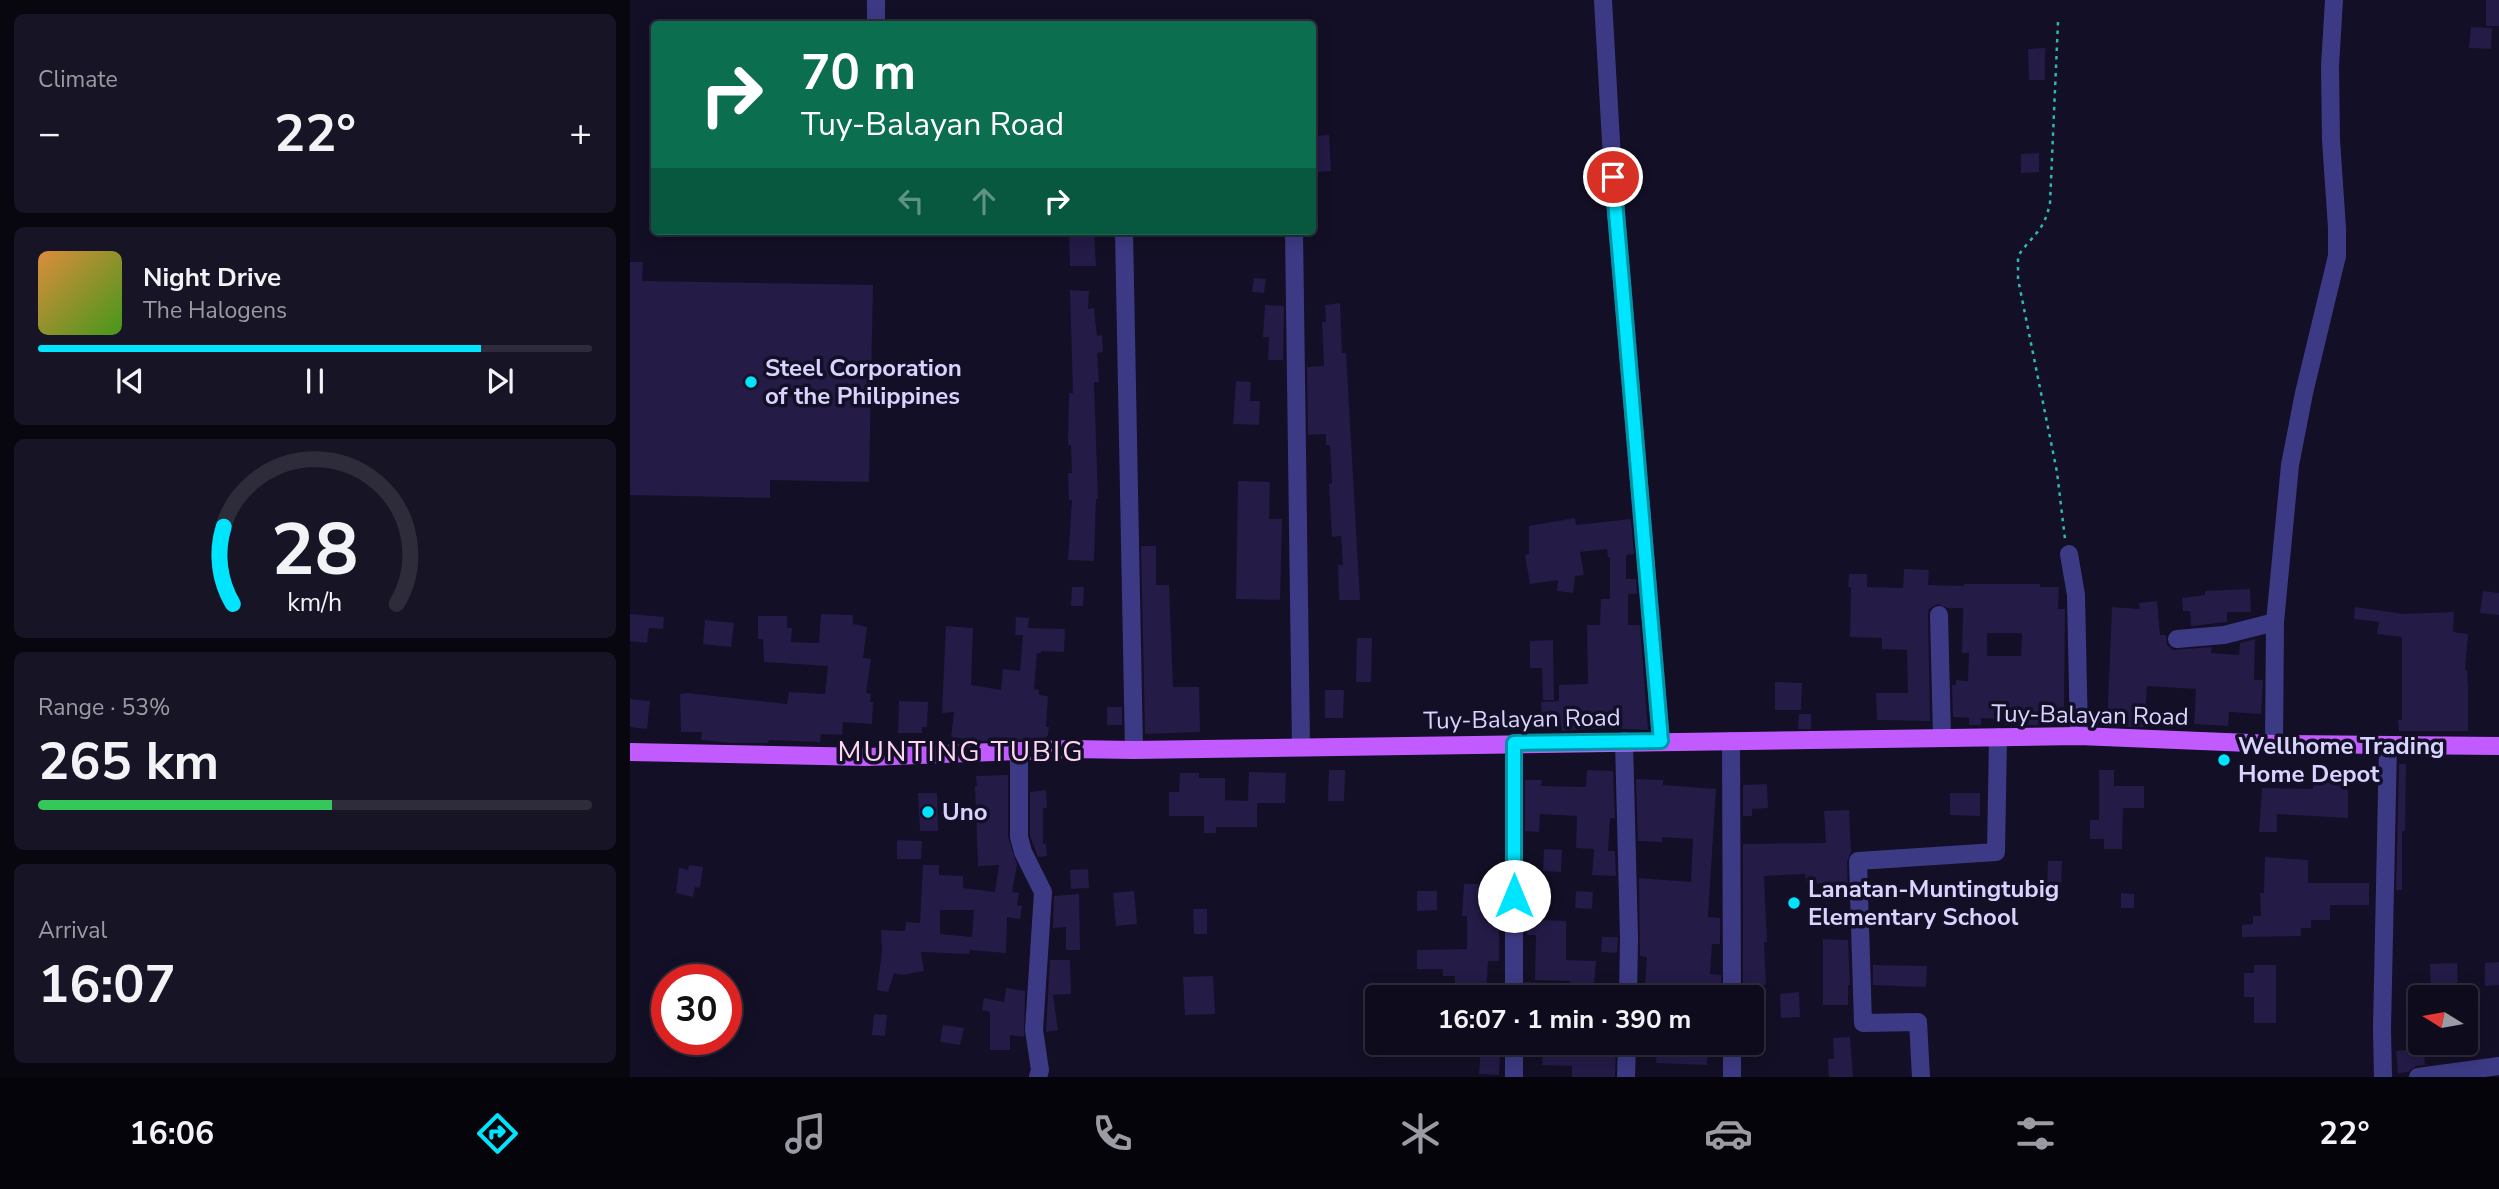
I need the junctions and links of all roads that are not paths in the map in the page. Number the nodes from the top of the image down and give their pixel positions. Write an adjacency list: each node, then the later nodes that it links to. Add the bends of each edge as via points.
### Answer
1 (876, 0): 4 (street)
2 (1603, 0): 15 (street, via 1613,177)
3 (2334, 0): 9 (street, via 2330,140 2337,256 2290,465)
4 (876, 21)
5 (1124, 235): 22 (street)
6 (1294, 235): 21 (street)
7 (2069, 554): 11 (street, via 2076,595)
8 (1939, 615): 12 (street)
9 (2276, 622): 10 (street, via 2224,635); 18 (street)
10 (2177, 639)
11 (2079, 736): 13 (main road, Tuy-Balayan Road); 18 (main road, Tuy-Balayan Road)
12 (1942, 737): 13 (main road, Tuy-Balayan Road); 16 (main road, Tuy-Balayan Road)
13 (1998, 737): 36 (street, via 1996,852 1858,860 1863,1023 1918,1022)
14 (1624, 741): 15 (main road, Tuy-Balayan Road); 17 (main road, Tuy-Balayan Road); 26 (street)
15 (1661, 741): 16 (main road, Tuy-Balayan Road)
16 (1731, 741): 27 (street)
17 (1514, 743): 21 (main road, Tuy-Balayan Road); 25 (street)
18 (2274, 744): 19 (main road, Tuy-Balayan Road)
19 (2388, 744): 20 (main road, Tuy-Balayan Road); 37 (street)
20 (2499, 746)
21 (1301, 747): 22 (main road, Tuy-Balayan Road)
22 (1134, 750): 23 (main road, Tuy-Balayan Road)
23 (1019, 751): 24 (main road, Tuy-Balayan Road, via 868,757); 32 (street, via 1019,837 1043,892 1034,1030)
24 (630, 752)
25 (1514, 985)
26 (1628, 985)
27 (1732, 985)
28 (1514, 1055): 33 (street)
29 (1627, 1055): 34 (street)
30 (1732, 1055): 35 (street)
31 (2499, 1066): 38 (street)
32 (1038, 1077)
33 (1514, 1077)
34 (1626, 1077)
35 (1732, 1077)
36 (1921, 1077)
37 (2383, 1077)
38 (2418, 1077)

